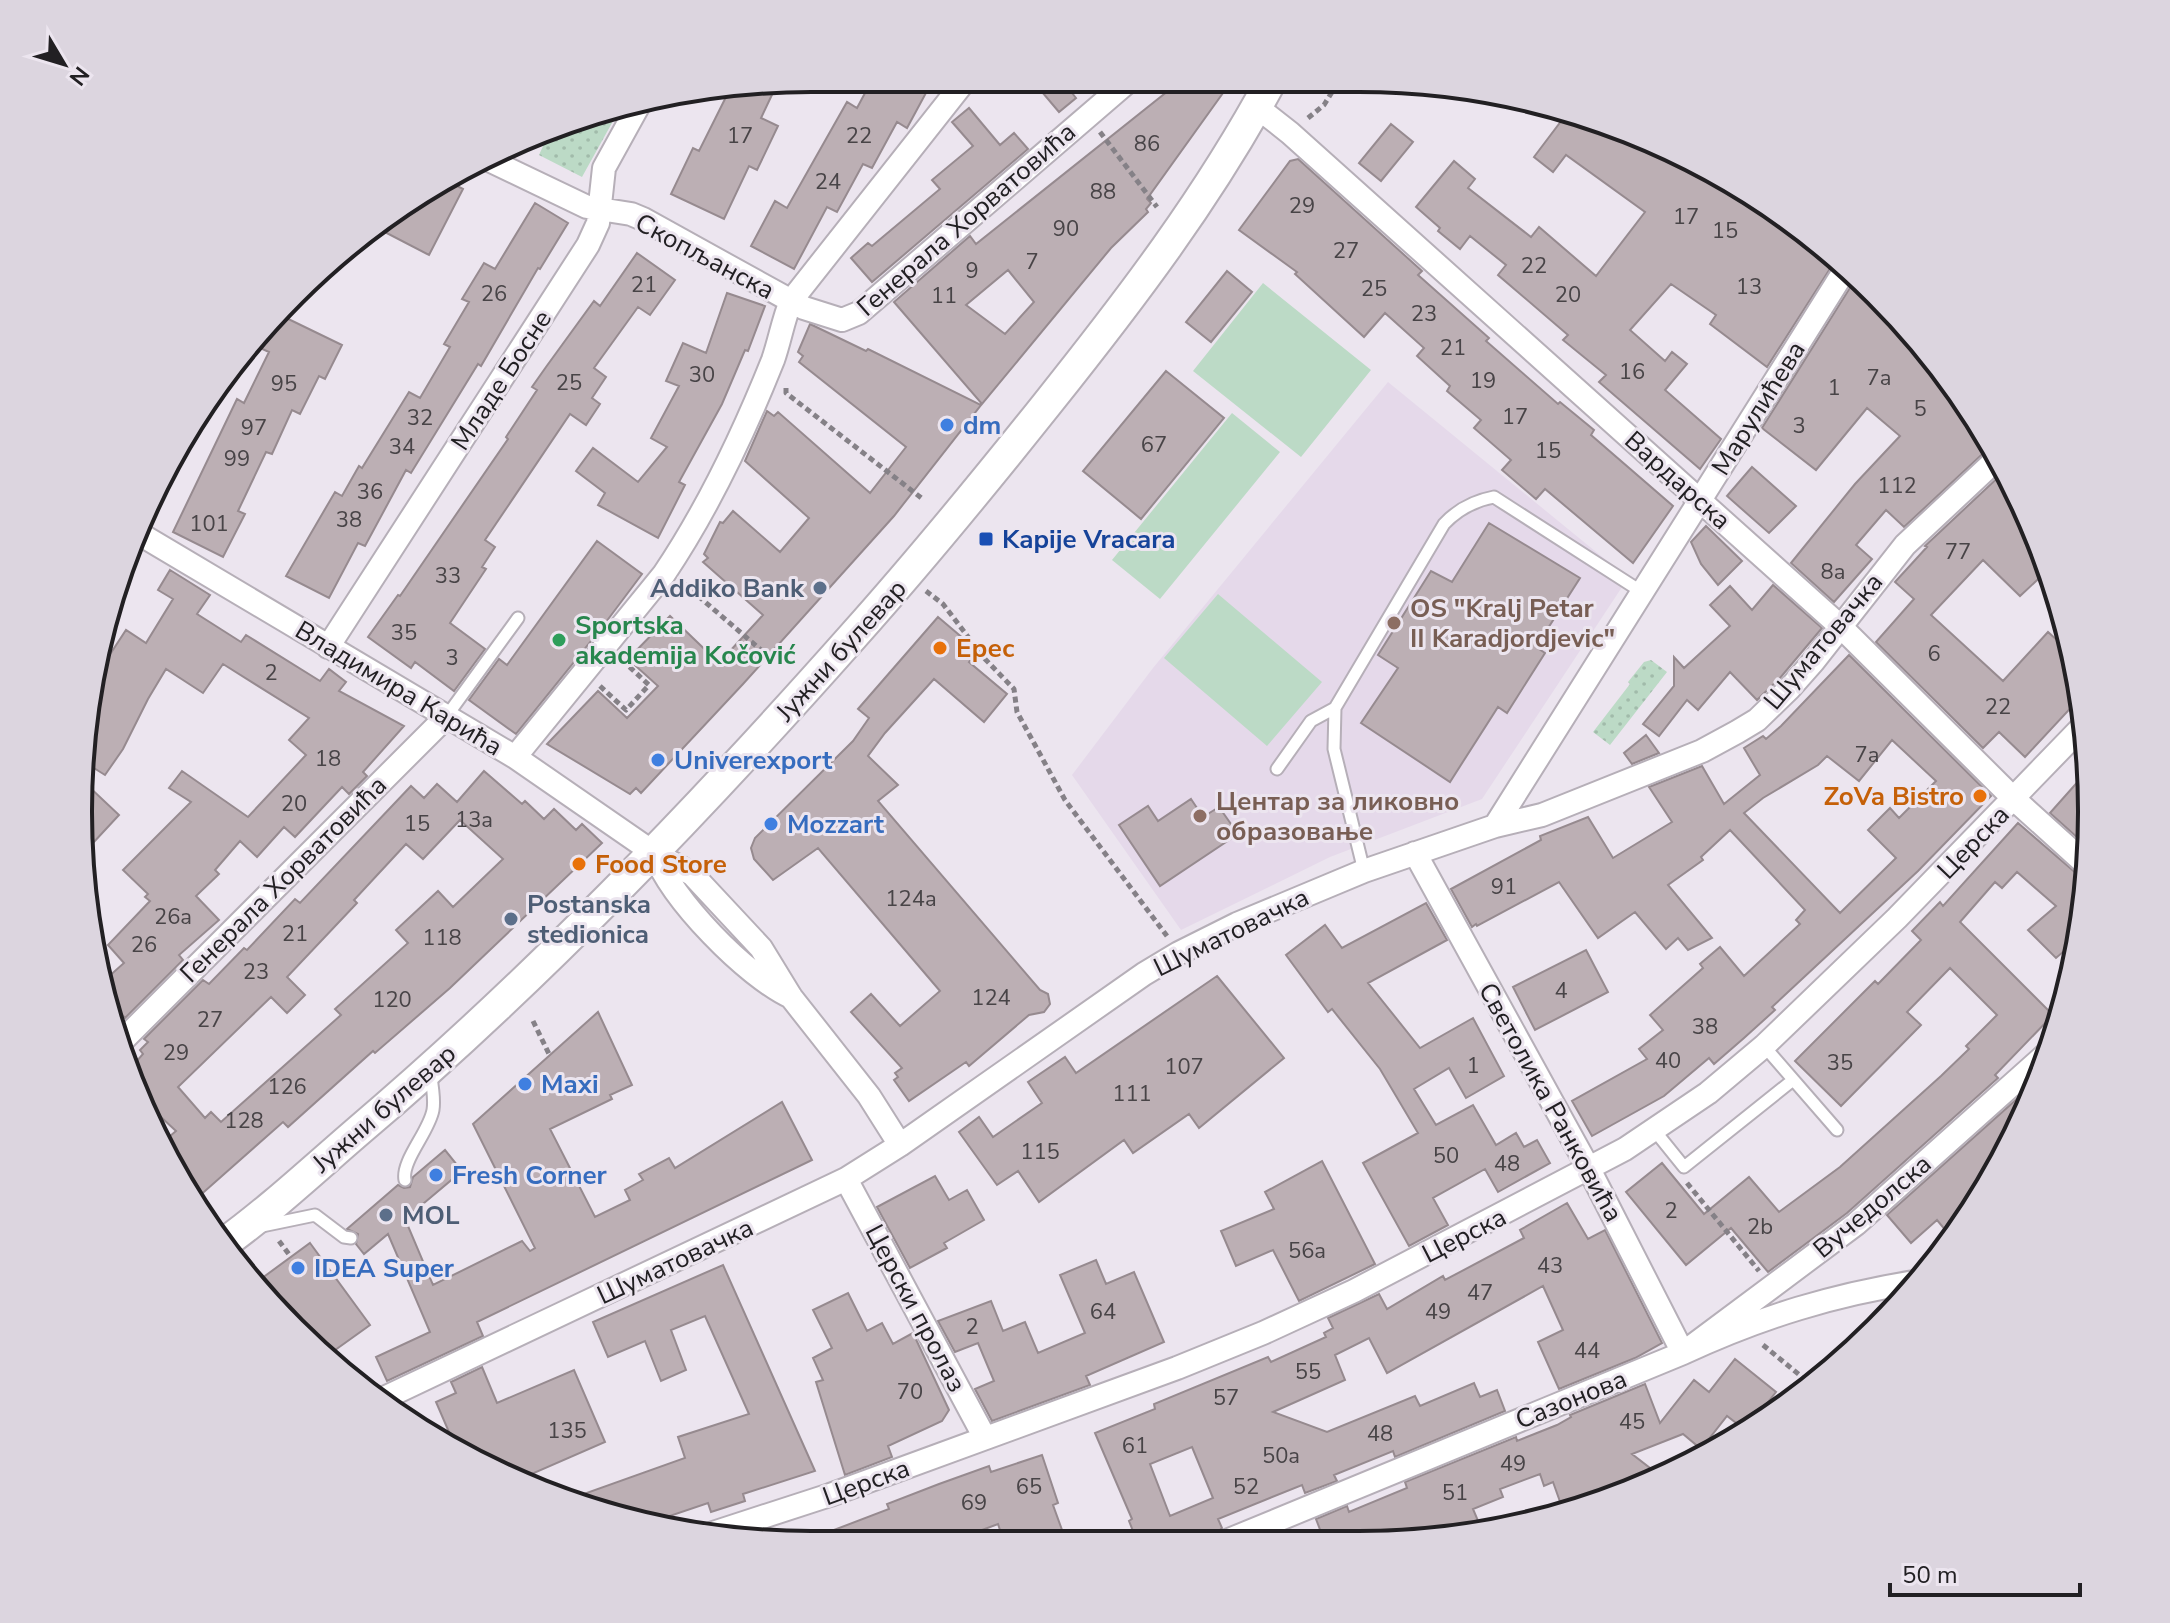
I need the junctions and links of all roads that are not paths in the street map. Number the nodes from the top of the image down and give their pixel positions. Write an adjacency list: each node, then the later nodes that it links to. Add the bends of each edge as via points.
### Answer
1 (956, 92): 9 (street)
2 (1116, 92): 9 (street, Генерала Хорватовића, via 859,313 842,320)
3 (1265, 92): 4 (main road, Јужни булевар)
4 (1257, 107): 11 (street, Вардарска); 24 (main road, Јужни булевар, via 1163,255 989,479 775,724)
5 (633, 115): 7 (street, Младе Босне, via 604,168)
6 (497, 164): 7 (street, Скопљанска)
7 (601, 210): 9 (street, Скопљанска, via 643,219); 16 (street, Младе Босне, via 588,245)
8 (1840, 278): 11 (street, Марулићева)
9 (791, 301): 20 (street, via 755,421 687,542)
10 (1989, 466): 15 (street, Шуматовачка, via 1905,545)
11 (1700, 500): 13 (street, Марулићева); 15 (street, Вардарска)
12 (146, 538): 16 (street, Владимира Карића)
13 (1642, 592): 17 (lane, via 1494,497 1481,500 1444,524); 23 (street, Марулићева)
14 (518, 618): 18 (lane)
15 (1841, 627): 22 (street, Вардарска); 23 (street, Шуматовачка, via 1790,688 1737,732 1542,815)
16 (328, 647): 18 (street, Владимира Карића)
17 (1335, 708): 21 (lane, via 1311,721); 27 (lane, via 1334,749)
18 (446, 717): 20 (street, Владимира Карића); 28 (street, Генерала Хорватовића)
19 (2074, 736): 22 (street, Церска)
20 (515, 757): 24 (street, Владимира Карића)
21 (1277, 769)
22 (2014, 799): 26 (street, Вардарска); 29 (street, Церска)
23 (1495, 826): 25 (street, Шуматовачка)
24 (654, 853): 31 (main road, Јужни булевар); 35 (street, via 675,893 744,965 791,997 869,1096)
25 (1415, 853): 27 (street, Шуматовачка); 36 (street, Светолика Ранковића)
26 (2076, 855)
27 (1364, 871): 35 (street, Шуматовачка, via 1179,953)
28 (128, 1035)
29 (1764, 1046): 32 (lane); 34 (street, Церска)
30 (2030, 1069): 42 (street, Вучедолска, via 1856,1224)
31 (430, 1070): 38 (lane, via 433,1111 404,1168); 39 (main road, Јужни булевар)
32 (1793, 1080): 33 (lane); 34 (lane, via 1684,1167)
33 (1837, 1130)
34 (1655, 1131): 36 (street, Церска)
35 (900, 1145): 37 (street, Шуматовачка)
36 (1589, 1169): 42 (street, Светолика Ранковића); 44 (street, Церска, via 1263,1333)
37 (846, 1179): 43 (street, Шуматовачка); 44 (street, Церски пролаз)
38 (405, 1180)
39 (232, 1238): 40 (lane, via 315,1215)
40 (351, 1238)
41 (1900, 1285): 42 (street, Сазонова, via 1819,1301)
42 (1683, 1353): 46 (street, Сазонова)
43 (391, 1395)
44 (985, 1438): 45 (street, Церска)
45 (733, 1526)
46 (1251, 1531)

